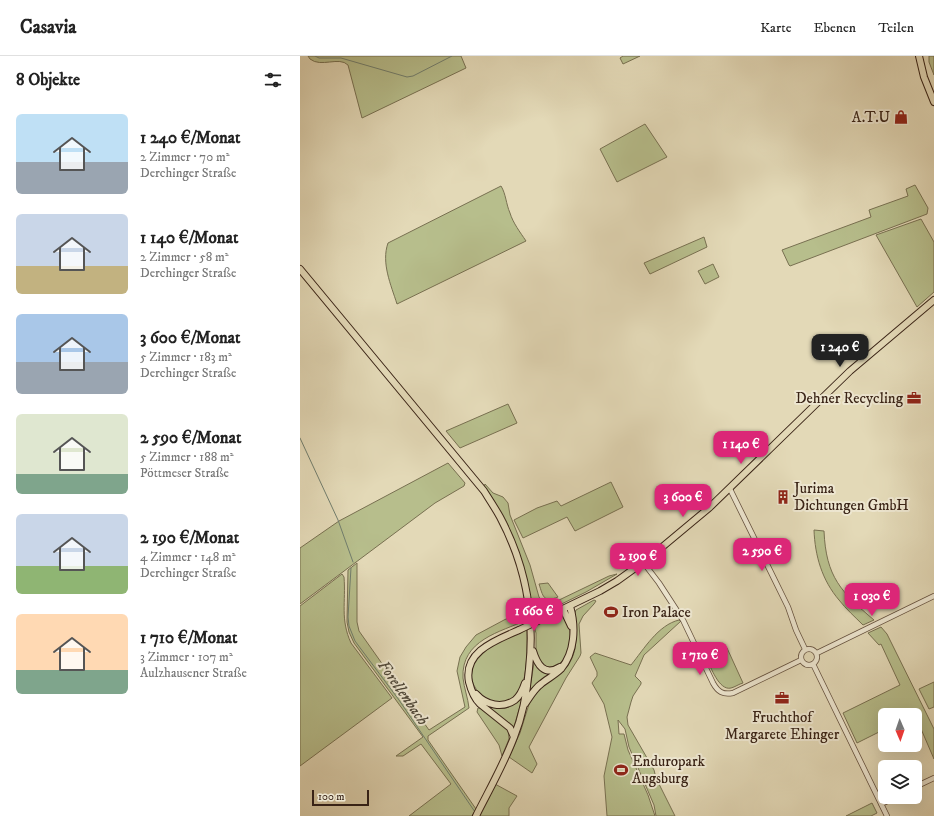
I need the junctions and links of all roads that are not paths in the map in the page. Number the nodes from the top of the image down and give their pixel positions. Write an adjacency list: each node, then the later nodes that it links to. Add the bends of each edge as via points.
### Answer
1 (919, 56): 4 (main road)
2 (922, 56): 3 (main road)
3 (934, 93)
4 (934, 102)
5 (300, 269): 13 (main road, via 462,463 500,517 522,571 530,609)
6 (934, 300): 7 (main road, via 850,371)
7 (730, 488): 8 (main road); 14 (street, via 788,607)
8 (643, 562): 10 (main road, via 611,585); 16 (street, via 683,620 719,692 734,693)
9 (934, 596): 15 (street)
10 (570, 606): 11 (main road); 12 (main road)
11 (563, 609): 12 (main road); 20 (main road, bridge, via 492,642 476,654 469,669 469,679 476,700)
12 (573, 628): 18 (main road, via 572,646)
13 (532, 648): 18 (main road, via 536,662 542,668 552,670); 19 (main road)
14 (805, 649): 15 (street, via 812,648); 16 (street, via 801,653)
15 (817, 653): 17 (street, via 817,661)
16 (801, 660): 17 (street, via 808,665)
17 (813, 664): 25 (street)
18 (563, 665): 21 (main road, via 558,672 535,689)
19 (529, 676): 20 (main road, via 521,692 511,702 495,705); 21 (main road)
20 (482, 702): 22 (main road, via 510,728)
21 (524, 705): 22 (main road)
22 (514, 737): 27 (main road)
23 (934, 778): 24 (street)
24 (922, 784)
25 (878, 798)
26 (881, 804): 28 (street)
27 (476, 816)
28 (887, 816)

